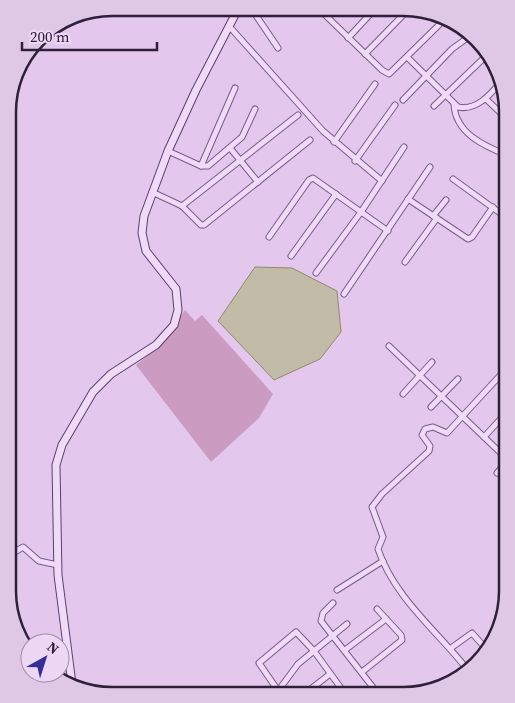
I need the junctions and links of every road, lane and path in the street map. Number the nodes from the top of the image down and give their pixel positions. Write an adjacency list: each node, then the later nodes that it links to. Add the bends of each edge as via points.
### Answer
1 (235, 16): 7 (street)
2 (256, 16): 10 (street)
3 (326, 16): 8 (street)
4 (368, 16): 8 (street)
5 (401, 16): 11 (street)
6 (440, 24): 12 (street)
7 (230, 26): 28 (street); 31 (street)
8 (348, 38): 11 (street)
9 (465, 39): 14 (street)
10 (278, 48)
11 (365, 54): 12 (street, via 389,74)
12 (407, 57): 14 (street)
13 (482, 59): 18 (street)
14 (426, 76): 18 (street); 20 (street)
15 (375, 84): 28 (street)
16 (235, 88): 35 (street)
17 (496, 88): 19 (street)
18 (445, 94): 21 (street); 23 (street)
19 (486, 99): 21 (street, via 463,108); 25 (street)
20 (403, 100)
21 (454, 104): 32 (street, via 458,124 471,137)
22 (395, 105): 34 (street)
23 (434, 106)
24 (255, 109): 29 (street, via 244,134)
25 (499, 111)
26 (298, 114): 33 (street)
27 (310, 140): 39 (street)
28 (334, 142): 34 (street)
29 (230, 148): 33 (street); 35 (street, via 211,164)
30 (404, 148): 38 (street)
31 (168, 151): 35 (street); 40 (street)
32 (499, 151)
33 (241, 160): 39 (street); 44 (street)
34 (355, 161): 38 (street)
35 (201, 166)
36 (430, 167): 42 (street)
37 (452, 179): 45 (street)
38 (382, 181): 46 (street)
39 (258, 182): 44 (street, via 204,225)
40 (152, 192): 44 (street); 71 (street, via 144,216 143,242 151,259 176,289 177,317 170,331 156,345 111,374 93,392 62,445 56,465)
41 (336, 194): 46 (street); 50 (street, via 311,179); 51 (street)
42 (408, 199): 48 (street); 49 (street)
43 (446, 200): 48 (street)
44 (182, 206)
45 (493, 208): 47 (street); 48 (street, via 470,238)
46 (361, 212): 49 (street); 53 (street)
47 (499, 212)
48 (435, 217): 52 (street)
49 (388, 231): 54 (street)
50 (269, 237)
51 (291, 256)
52 (405, 262)
53 (316, 273)
54 (344, 294)
55 (389, 346): 57 (street)
56 (432, 362): 57 (street)
57 (420, 376): 60 (street); 61 (street)
58 (499, 377): 63 (street)
59 (458, 379): 61 (street)
60 (404, 394)
61 (441, 396): 62 (street); 63 (street)
62 (431, 406)
63 (462, 418): 65 (street); 70 (street, via 447,433 433,427 425,430 422,435 430,451 373,503 372,510 383,537 378,549)
64 (499, 421): 65 (street)
65 (484, 437): 66 (street)
66 (499, 452)
67 (499, 470): 68 (street)
68 (497, 473)
69 (16, 551): 71 (street, via 24,546 39,561)
70 (383, 561): 72 (street); 79 (street, via 402,596)
71 (58, 565): 85 (street)
72 (337, 590)
73 (333, 603): 77 (street, via 320,619)
74 (377, 609): 75 (street)
75 (386, 619): 80 (street); 83 (street, via 402,640)
76 (347, 624): 77 (street)
77 (333, 635): 80 (street); 81 (street)
78 (482, 644): 79 (street, via 472,633)
79 (451, 648): 82 (street)
80 (345, 650): 83 (street)
81 (314, 651): 84 (street); 86 (street, via 296,632 260,660 260,666); 87 (street, via 298,664)
82 (464, 664)
83 (362, 672): 90 (street)
84 (330, 674): 88 (street); 89 (street)
85 (71, 677)
86 (274, 687)
87 (283, 687)
88 (313, 687)
89 (340, 687)
90 (373, 687)

